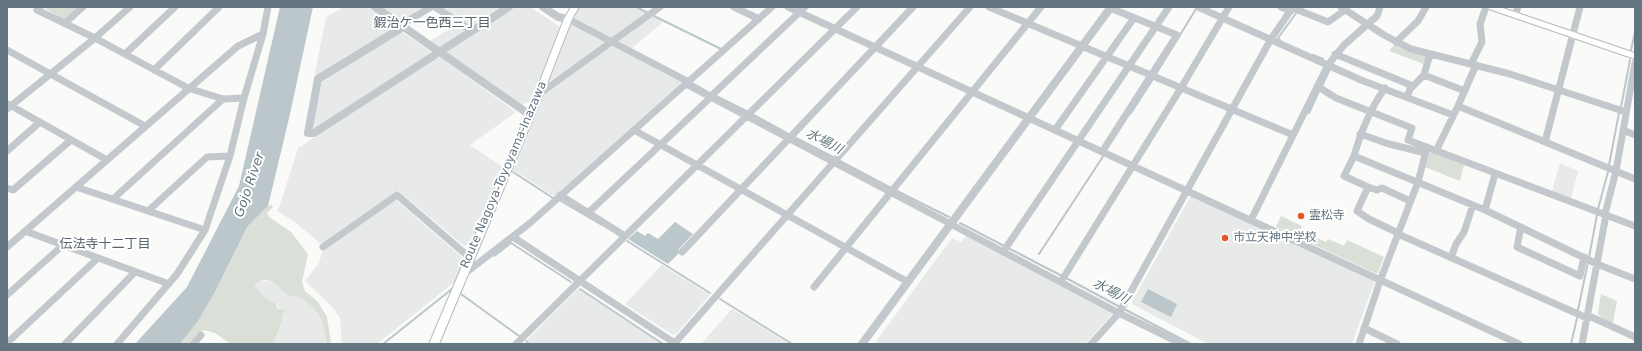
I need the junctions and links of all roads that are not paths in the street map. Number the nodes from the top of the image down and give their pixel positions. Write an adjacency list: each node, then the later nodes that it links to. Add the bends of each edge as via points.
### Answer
1 (83, 7): 42 (street)
2 (130, 7): 51 (street)
3 (175, 7): 59 (street)
4 (219, 7): 69 (street)
5 (268, 7): 49 (street)
6 (375, 7): 45 (street)
7 (431, 7): 45 (street)
8 (435, 7): 48 (street)
9 (509, 7): 48 (street)
10 (542, 7): 40 (street, via 558,17)
11 (574, 7): 40 (main road, Route Nagoya-Toyoyama-Inazawa)
12 (660, 7): 53 (street)
13 (734, 7): 41 (street)
14 (772, 7): 41 (street)
15 (788, 7): 36 (street)
16 (805, 7): 36 (street)
17 (857, 7): 47 (street)
18 (913, 7): 56 (street)
19 (970, 7): 67 (street)
20 (989, 7): 43 (street)
21 (1041, 7): 43 (street)
22 (1170, 7): 46 (street)
23 (1198, 7): 39 (street)
24 (1229, 7): 39 (street)
25 (1281, 7): 34 (street)
26 (1380, 7): 44 (street, via 1377,16)
27 (1426, 7): 54 (street, via 1418,21)
28 (1486, 7): 66 (street, via 1480,24 1482,42)
29 (1492, 7): 37 (main road)
30 (1518, 7): 37 (street)
31 (1580, 7): 50 (street)
32 (36, 8): 42 (street)
33 (1110, 8): 38 (street); 55 (street)
34 (1292, 8): 35 (street, via 1328,22); 52 (street)
35 (1343, 9): 44 (street)
36 (800, 12): 47 (street); 84 (street)
37 (1516, 15): 50 (main road)
38 (1134, 18): 46 (street); 63 (street)
39 (1222, 18): 52 (street); 77 (street)
40 (568, 19): 53 (street); 82 (main road, Route Nagoya-Toyoyama-Inazawa)
41 (759, 19): 73 (street)
42 (65, 23): 51 (street)
43 (1028, 23): 55 (street); 81 (street)
44 (1367, 24): 54 (street); 60 (street)
45 (402, 26): 58 (street); 58 (street, via 318,79 308,133 314,133)
46 (1156, 27): 68 (street); 71 (street, via 1177,35)
47 (835, 29): 56 (street); 93 (street)
48 (472, 31): 58 (street)
49 (263, 34): 76 (street, via 238,46); 86 (street)
50 (1572, 35): 62 (main road); 79 (street)
51 (95, 38): 59 (street); 70 (street)
52 (1271, 39): 65 (street); 90 (street)
53 (612, 42): 73 (street); 82 (street)
54 (1396, 42): 61 (street)
55 (1082, 46): 63 (street); 96 (street)
56 (876, 47): 67 (street); 105 (street)
57 (7, 50): 70 (street)
58 (439, 53): 94 (street)
59 (125, 54): 69 (street)
60 (1335, 54): 65 (street); 75 (street)
61 (1430, 54): 66 (street); 72 (street)
62 (1635, 56)
63 (1107, 57): 68 (street); 100 (street)
64 (1635, 63): 83 (street)
65 (1328, 65): 74 (street); 78 (street)
66 (1474, 65): 79 (street); 80 (street)
67 (918, 66): 81 (street); 117 (street)
68 (1130, 66): 71 (street); 107 (street)
69 (154, 70): 76 (street)
70 (51, 74): 88 (street); 98 (street)
71 (1151, 75): 77 (street); 113 (street)
72 (1424, 75): 75 (street); 80 (street)
73 (688, 83): 84 (street); 99 (street)
74 (1317, 86): 91 (street, via 1336,98); 103 (street)
75 (1413, 86): 85 (street)
76 (188, 88): 87 (street); 98 (street)
77 (1181, 88): 90 (street); 119 (street)
78 (1385, 88): 85 (street); 91 (street)
79 (1558, 89): 92 (street); 108 (street)
80 (1465, 91): 89 (street)
81 (972, 92): 96 (street); 128 (street)
82 (539, 94): 94 (main road, Route Nagoya-Toyoyama-Inazawa)
83 (1632, 94): 92 (street)
84 (712, 95): 93 (street); 109 (street)
85 (1406, 97): 95 (street)
86 (244, 98): 87 (street); 114 (street)
87 (223, 99): 131 (street)
88 (8, 106): 97 (street)
89 (1458, 106): 95 (street); 108 (street)
90 (1232, 110): 103 (street); 129 (street)
91 (1371, 111): 102 (street); 110 (street, via 1412,128 1408,140)
92 (1626, 112): 101 (street)
93 (749, 114): 105 (street); 118 (street)
94 (530, 115): 155 (main road, Route Nagoya-Toyoyama-Inazawa)
95 (1453, 115): 112 (street)
96 (1029, 118): 100 (street); 140 (street)
97 (40, 122): 106 (street); 111 (street)
98 (145, 126): 116 (street)
99 (634, 130): 109 (street); 130 (street)
100 (1055, 130): 107 (street)
101 (1623, 130): 104 (street); 120 (street)
102 (1360, 134): 110 (street, via 1389,144); 115 (street)
103 (1293, 135): 139 (street)
104 (1635, 135)
105 (791, 136): 117 (street); 127 (street)
106 (71, 140): 116 (street); 126 (street, via 13,190)
107 (1079, 141): 113 (street); 152 (street)
108 (1545, 142): 120 (street)
109 (660, 145): 118 (street); 136 (street)
110 (1426, 150): 112 (street); 123 (street)
111 (7, 151)
112 (1436, 151): 121 (street)
113 (1102, 152): 119 (street)
114 (230, 156): 135 (street, via 207,157); 143 (street)
115 (1354, 156): 123 (street); 125 (street, via 1344,176)
116 (107, 160): 124 (street)
117 (835, 160): 128 (street); 138 (street)
118 (697, 165): 127 (street); 146 (street)
119 (1133, 166): 129 (street); 161 (street)
120 (1616, 171): 122 (street); 137 (street)
121 (1495, 174): 134 (street); 137 (street)
122 (1635, 179)
123 (1418, 182): 132 (street); 133 (street)
124 (76, 187): 131 (street); 144 (street)
125 (1368, 187): 132 (street, via 1377,190 1382,188); 145 (street, via 1356,211)
126 (7, 188)
127 (741, 189): 138 (street); 153 (street)
128 (892, 190): 140 (street); 151 (street)
129 (1187, 191): 139 (street); 169 (street)
130 (560, 195): 136 (street); 147 (street)
131 (113, 200): 135 (street)
132 (1410, 202): 145 (street)
133 (1473, 205): 134 (street); 156 (street, via 1464,232)
134 (1485, 210): 142 (street)
135 (148, 211): 143 (street)
136 (588, 213): 146 (street)
137 (1606, 214): 141 (street); 158 (street)
138 (787, 215): 151 (street); 180 (street)
139 (1252, 220): 163 (street)
140 (951, 224): 152 (street); 165 (street)
141 (1635, 226)
142 (1521, 227): 157 (street); 157 (street, via 1517,247 1580,276)
143 (205, 230): 166 (street)
144 (25, 231): 148 (street); 149 (street)
145 (1398, 234): 156 (street); 163 (street)
146 (625, 236): 164 (street)
147 (513, 237): 160 (street); 164 (street)
148 (63, 245): 154 (street); 168 (street)
149 (7, 247)
150 (323, 247): 155 (street, via 397,195)
151 (846, 247): 165 (street); 167 (street)
152 (1005, 249): 169 (street)
153 (682, 252)
154 (98, 258): 159 (street); 174 (street)
155 (470, 258): 160 (main road, Route Nagoya-Toyoyama-Inazawa)
156 (1451, 258): 170 (street)
157 (1584, 258): 158 (street)
158 (1597, 264): 162 (street); 170 (street)
159 (135, 272): 166 (street); 175 (street)
160 (463, 275): 178 (main road, Route Nagoya-Toyoyama-Inazawa)
161 (1064, 277)
162 (1635, 279)
163 (1380, 280): 171 (street); 186 (street)
164 (579, 281): 179 (street); 180 (street)
165 (908, 282): 181 (street)
166 (169, 284): 176 (street)
167 (814, 287)
168 (7, 295)
169 (1121, 309): 182 (street); 183 (street)
170 (1587, 317): 173 (street); 187 (street)
171 (1364, 328): 184 (street); 185 (street)
172 (201, 335): 177 (street)
173 (1635, 336)
174 (7, 343)
175 (65, 344)
176 (116, 344)
177 (193, 344)
178 (434, 344)
179 (516, 344)
180 (674, 344)
181 (862, 344)
182 (1091, 344)
183 (1182, 344)
184 (1359, 344)
185 (1397, 344)
186 (1519, 344)
187 (1582, 344)

